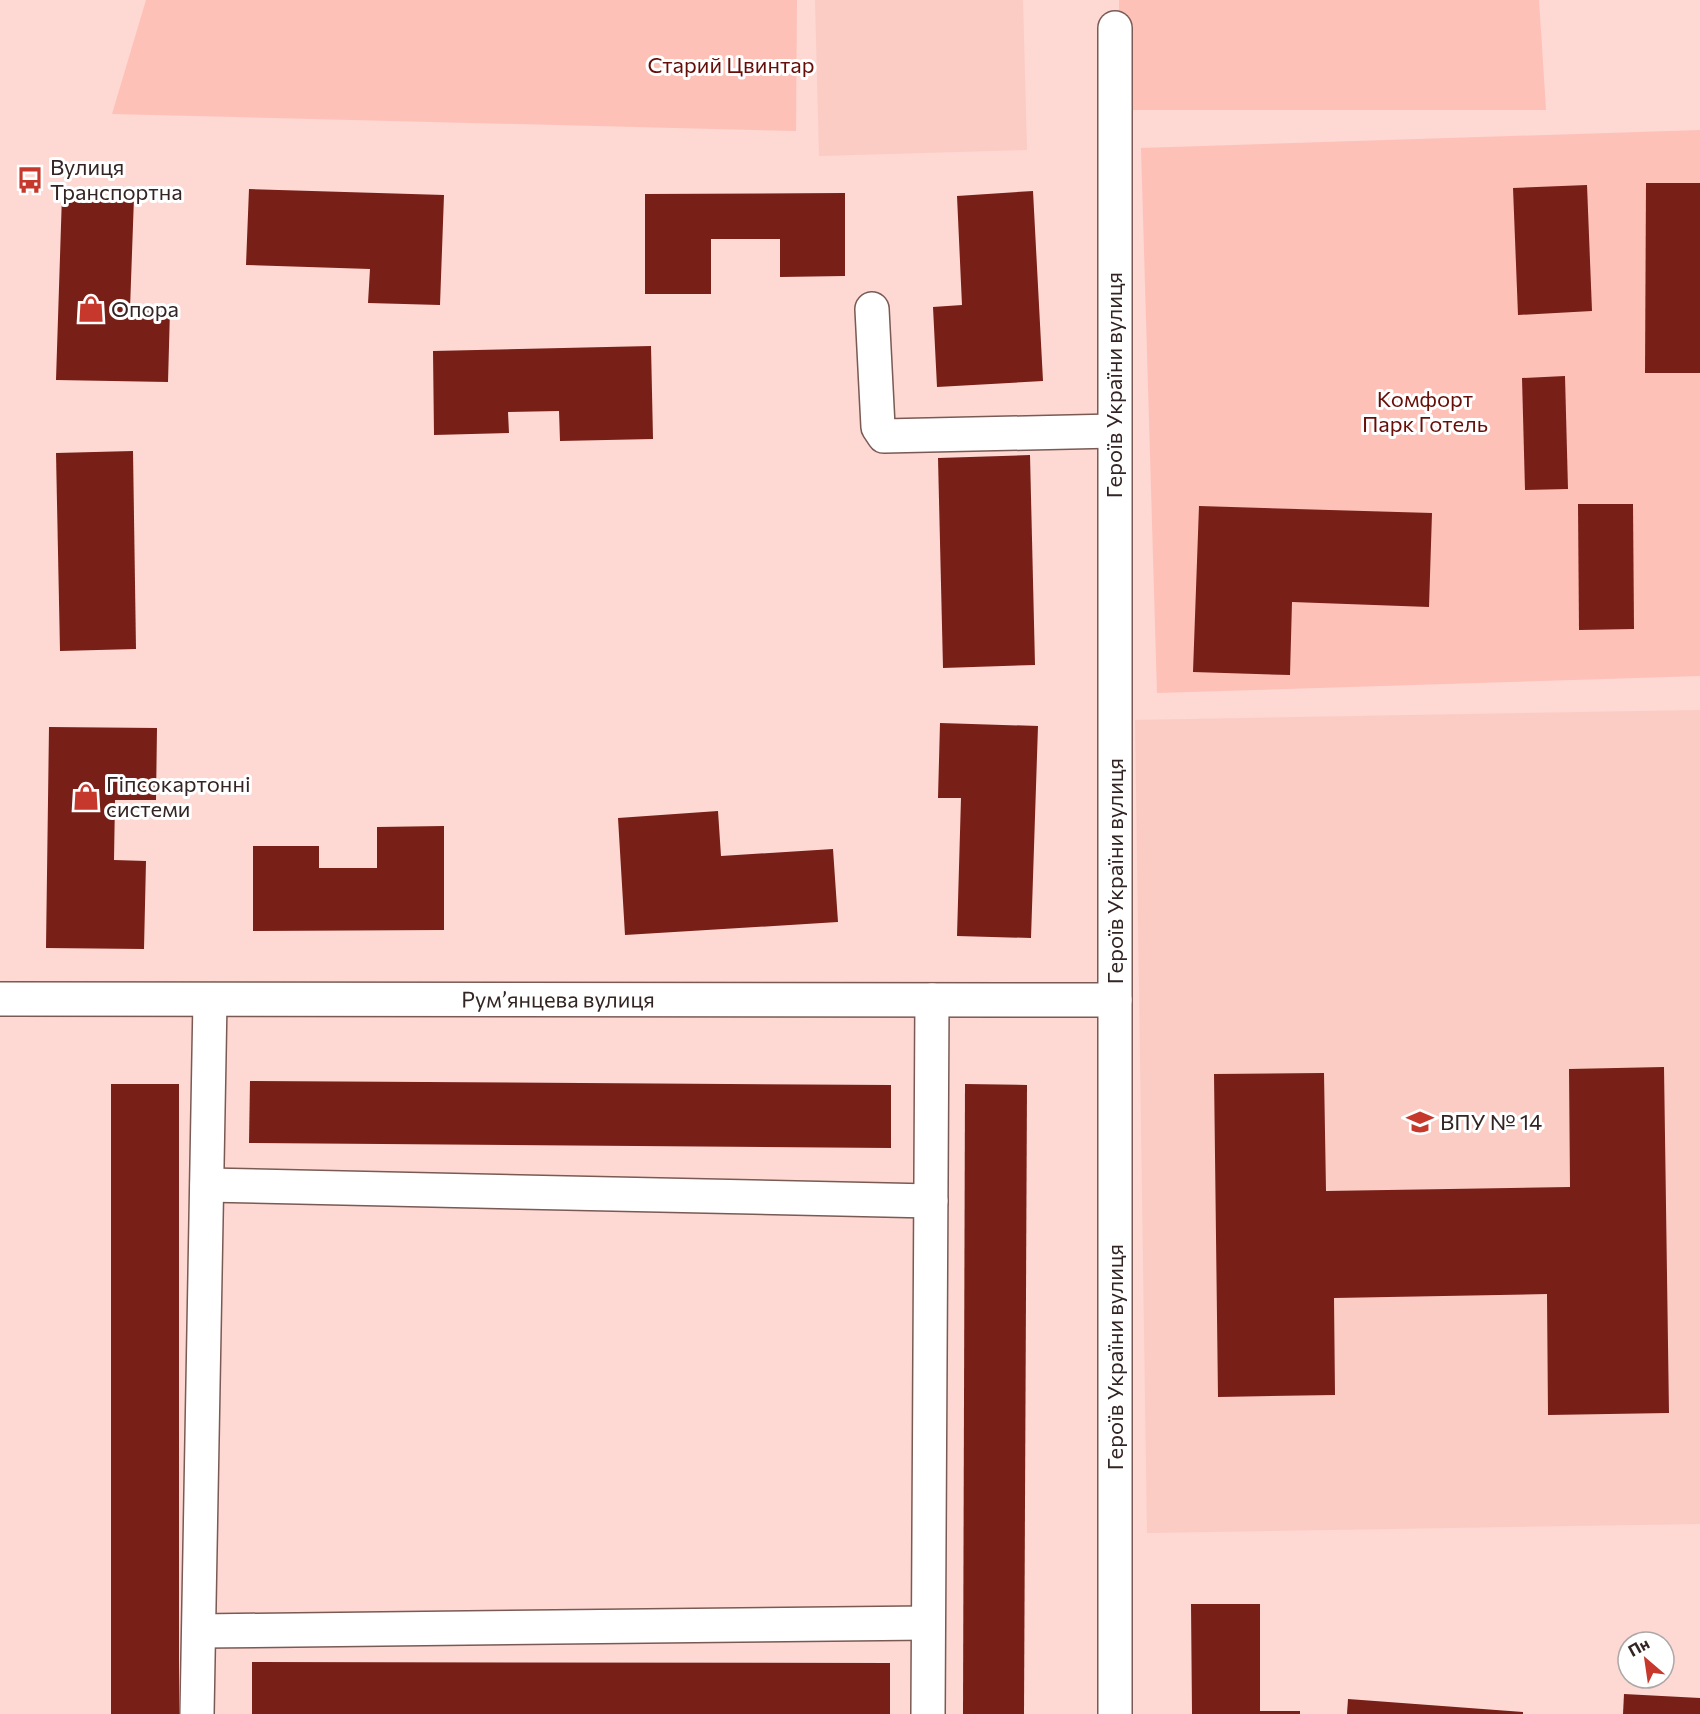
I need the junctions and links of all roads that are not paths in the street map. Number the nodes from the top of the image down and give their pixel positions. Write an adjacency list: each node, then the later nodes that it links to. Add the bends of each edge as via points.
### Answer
1 (1115, 28): 3 (street, Героїв України вулиця)
2 (872, 309): 3 (street, via 878,427 884,436)
3 (1114, 431): 7 (street, Героїв України вулиця)
4 (0, 999): 5 (street, Рум’янцева вулиця)
5 (210, 1000): 6 (street, Рум’янцева вулиця); 8 (street)
6 (932, 1000): 7 (street, Рум’янцева вулиця); 9 (street)
7 (1115, 1000): 14 (street, Героїв України вулиця)
8 (207, 1185): 9 (street); 11 (street)
9 (931, 1201): 10 (street)
10 (928, 1623): 11 (street); 13 (street)
11 (199, 1631): 12 (street)
12 (197, 1714)
13 (928, 1714)
14 (1115, 1714)

